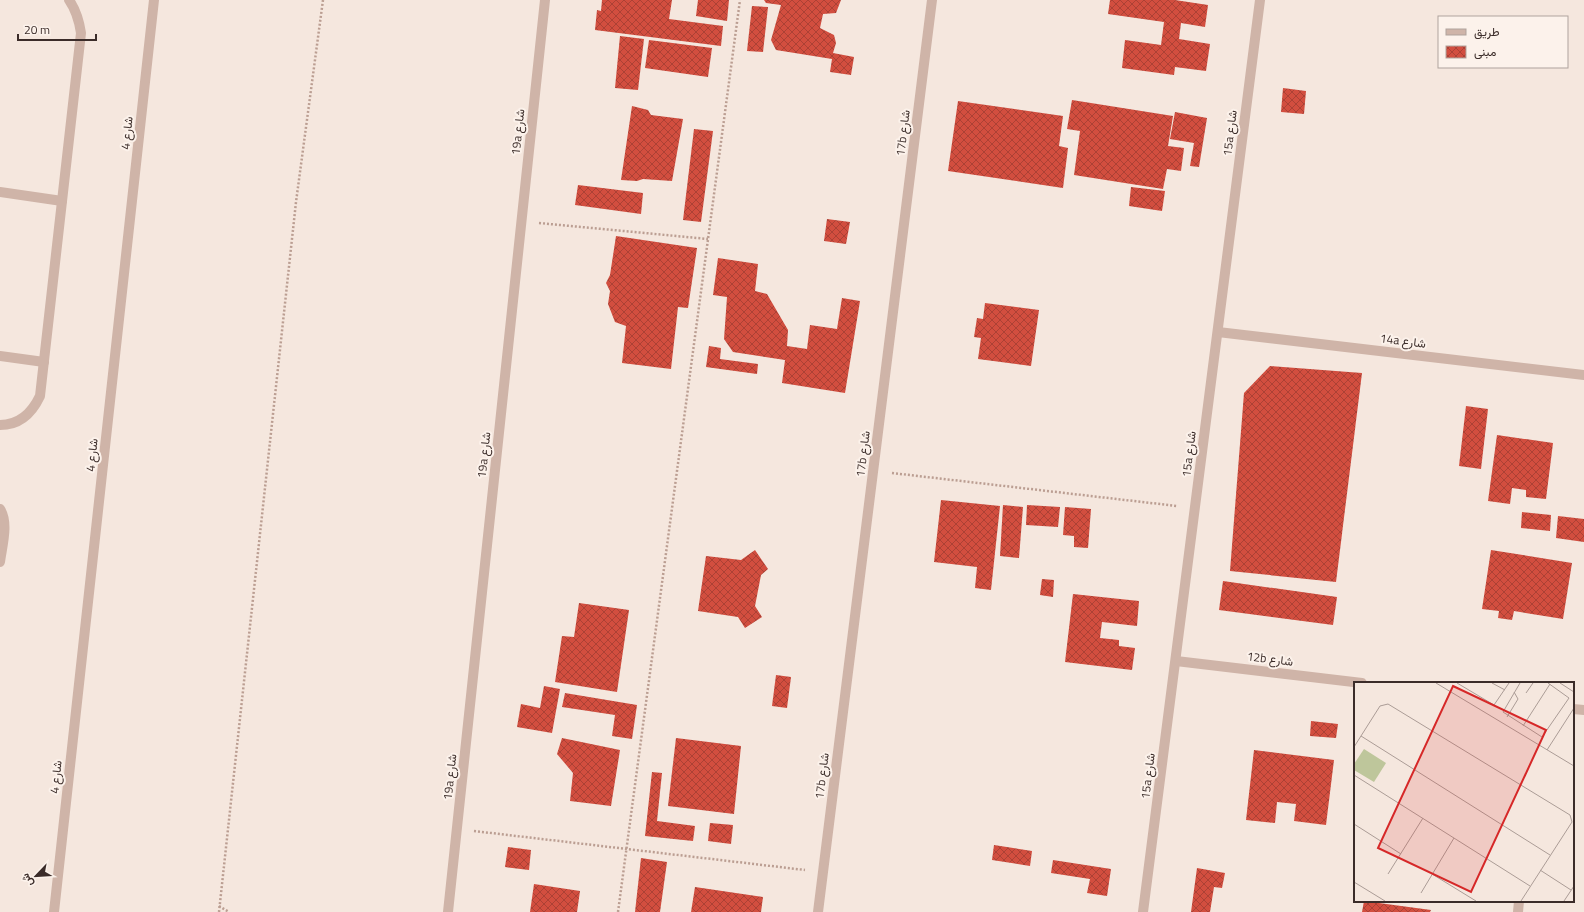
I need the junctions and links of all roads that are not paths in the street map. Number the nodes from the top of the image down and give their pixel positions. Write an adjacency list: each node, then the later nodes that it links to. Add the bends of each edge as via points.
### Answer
1 (68, 0): 7 (street, via 74,7 81,33)
2 (154, 0): 20 (street, شارع 4)
3 (545, 0): 21 (street, 19a شارع)
4 (932, 0): 22 (street, 17b شارع)
5 (1260, 0): 8 (street, 15a شارع)
6 (0, 192): 7 (street)
7 (62, 201): 10 (street)
8 (1218, 332): 11 (street, 14a شارع); 15 (street, 15a شارع)
9 (0, 356): 10 (street)
10 (44, 362): 12 (street, via 40,396 35,407 16,422)
11 (1584, 376)
12 (0, 425)
13 (0, 509): 14 (street, via 4,523)
14 (0, 562)
15 (1176, 661): 16 (street, 12b شارع); 23 (street, 15a شارع)
16 (1354, 682)
17 (1574, 708): 18 (street)
18 (1584, 710)
19 (1519, 902): 24 (street)
20 (54, 912)
21 (448, 912)
22 (818, 912)
23 (1143, 912)
24 (1518, 912)

